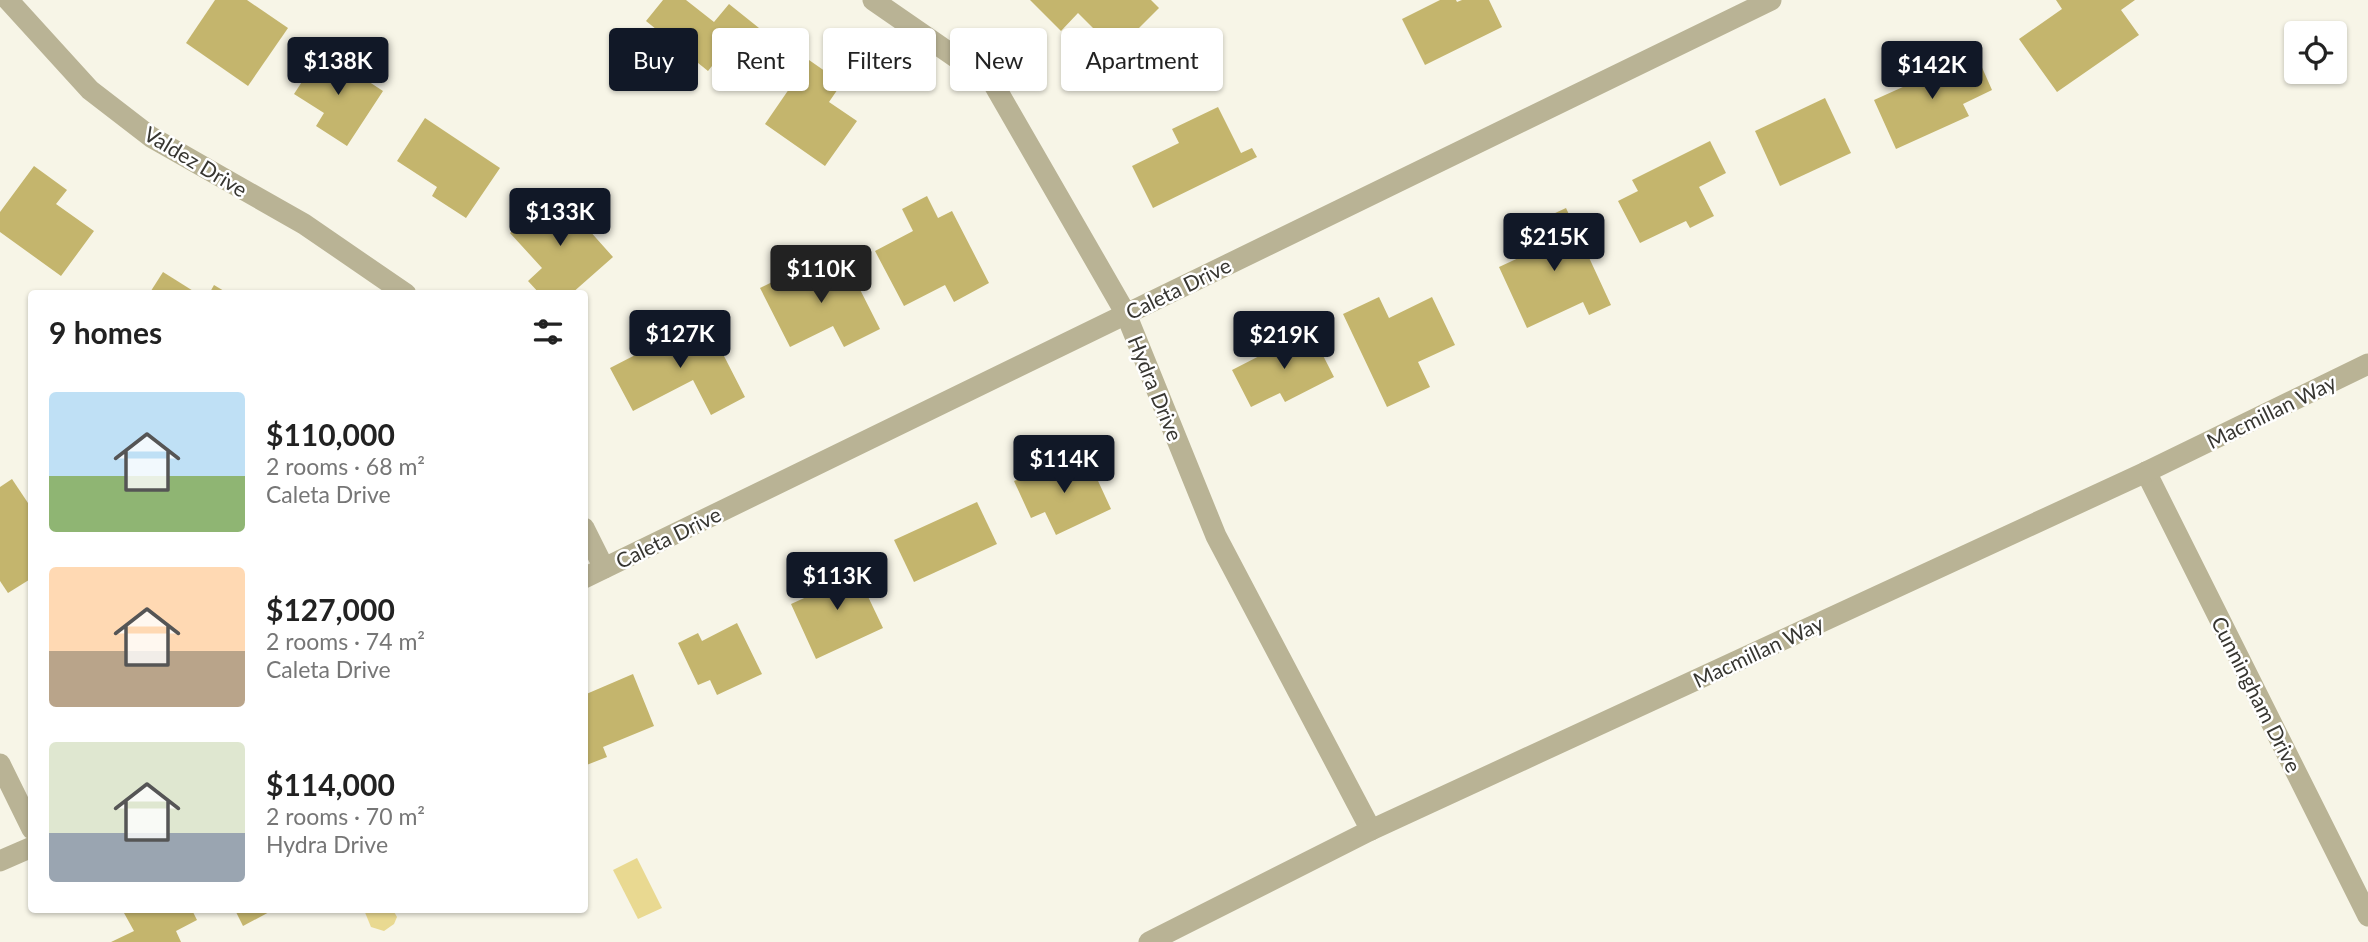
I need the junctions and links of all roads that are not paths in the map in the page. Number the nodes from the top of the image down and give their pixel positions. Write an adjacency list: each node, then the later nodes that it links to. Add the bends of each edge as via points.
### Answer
1 (8, 0): 4 (street, Valdez Drive, via 90,90 151,136 304,224)
2 (873, 0): 5 (street, Hydra Drive, via 993,83)
3 (1771, 0): 5 (street, Caleta Drive)
4 (400, 290)
5 (1126, 314): 9 (street, Caleta Drive); 13 (street, Hydra Drive, via 1216,536)
6 (2368, 364): 7 (street, Macmillan Way)
7 (2146, 472): 13 (street, Macmillan Way); 16 (street, Cunningham Drive)
8 (588, 536): 9 (street)
9 (604, 568): 10 (street, Caleta Drive)
10 (588, 576)
11 (0, 764): 12 (street)
12 (28, 821)
13 (1371, 830): 17 (street, Macmillan Way)
14 (28, 848): 15 (street)
15 (0, 861)
16 (2368, 916)
17 (1149, 942)

